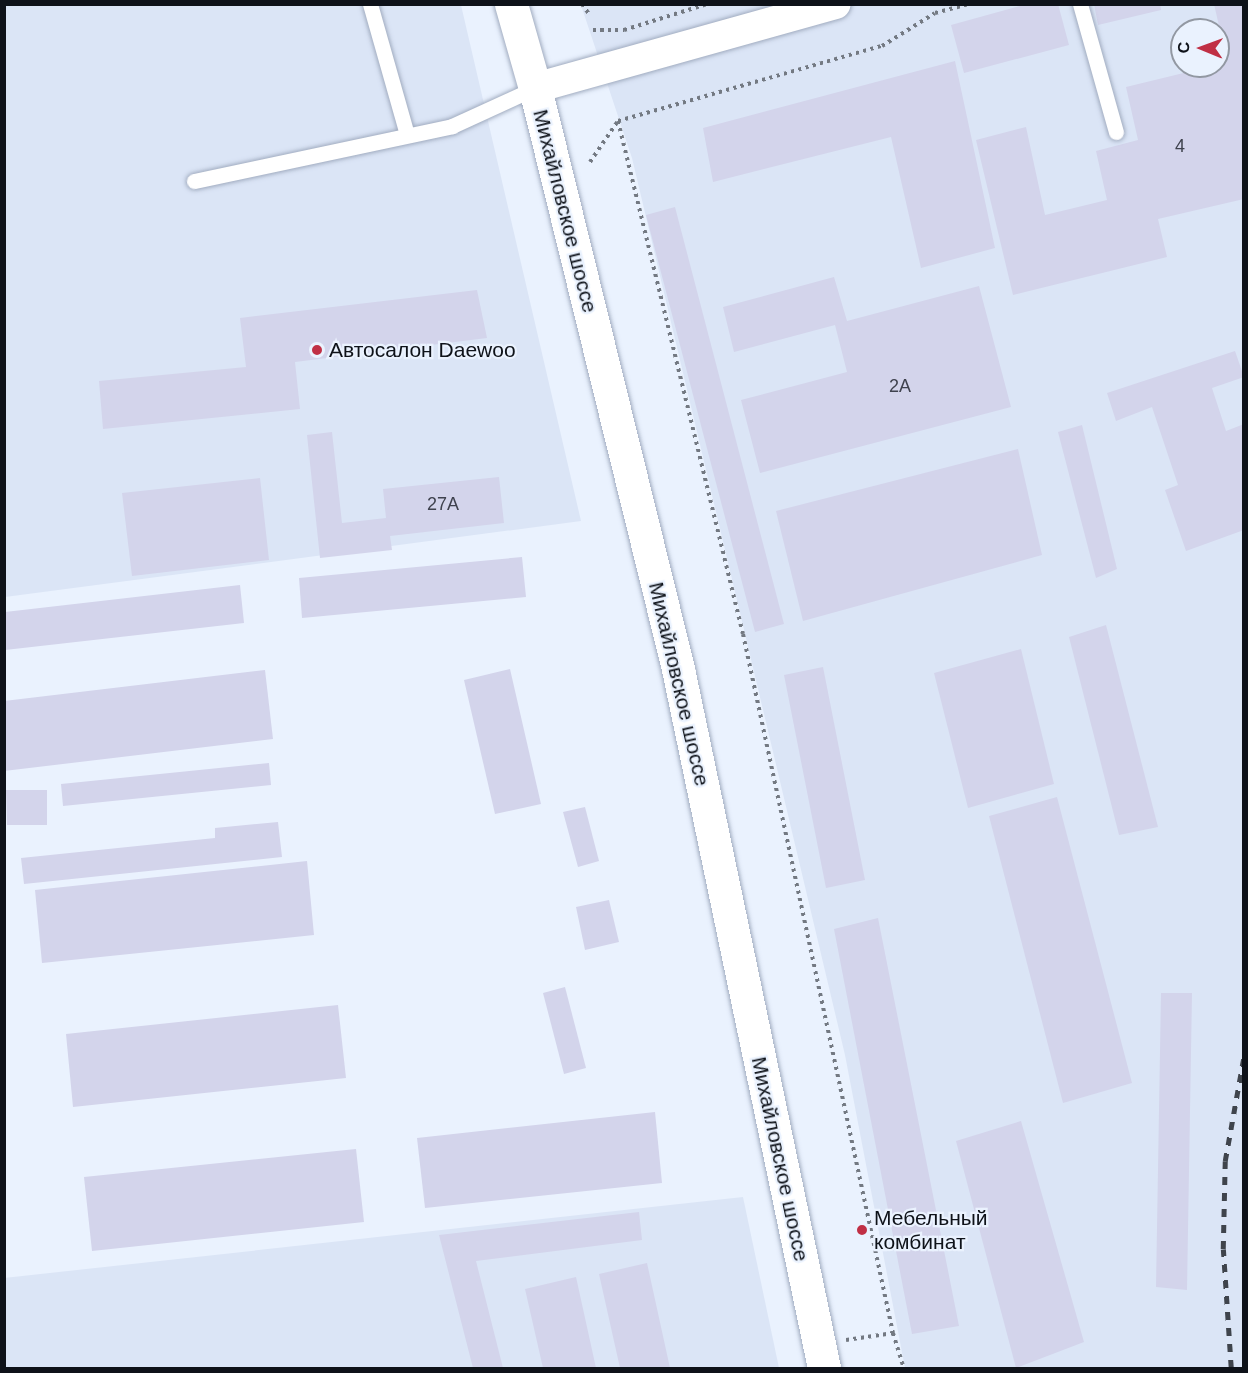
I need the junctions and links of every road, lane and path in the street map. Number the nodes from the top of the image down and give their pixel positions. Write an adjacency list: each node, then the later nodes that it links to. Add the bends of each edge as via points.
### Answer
1 (370, 4): 13 (lane)
2 (511, 4): 10 (main road, Михайловское шоссе)
3 (582, 4): 8 (path)
4 (707, 4): 9 (path, via 624,30)
5 (835, 4): 10 (street)
6 (968, 4): 11 (path, via 936,13 882,46)
7 (1080, 4): 12 (lane)
8 (589, 14)
9 (593, 30)
10 (535, 88): 13 (lane, via 452,126); 16 (main road, Михайловское шоссе, via 678,669)
11 (618, 122): 14 (path); 17 (path, via 744,634 893,1333)
12 (1116, 132)
13 (407, 135): 15 (lane)
14 (590, 162)
15 (194, 181)
16 (824, 1368)
17 (904, 1368)

